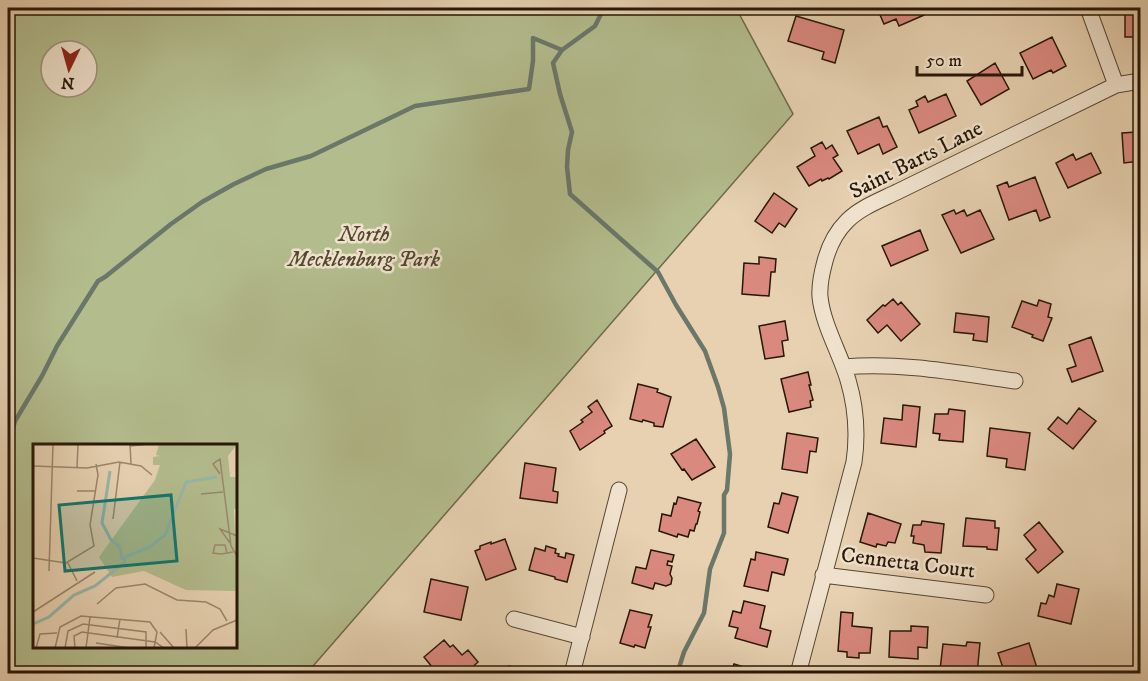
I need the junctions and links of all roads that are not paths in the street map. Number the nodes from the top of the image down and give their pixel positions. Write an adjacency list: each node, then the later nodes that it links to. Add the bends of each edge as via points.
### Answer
1 (1088, 8): 3 (street)
2 (1140, 81): 3 (street, Saint Barts Lane)
3 (1116, 85): 4 (street, Saint Barts Lane, via 866,207 848,220 827,253 820,295)
4 (844, 367): 5 (street, via 891,365); 7 (street, Saint Barts Lane, via 854,403 856,445)
5 (1015, 381)
6 (619, 490): 10 (street)
7 (823, 575): 8 (street, Cennetta Court); 12 (street, Saint Barts Lane)
8 (986, 595)
9 (514, 619): 10 (street)
10 (582, 637): 11 (street)
11 (572, 674)
12 (798, 674)

